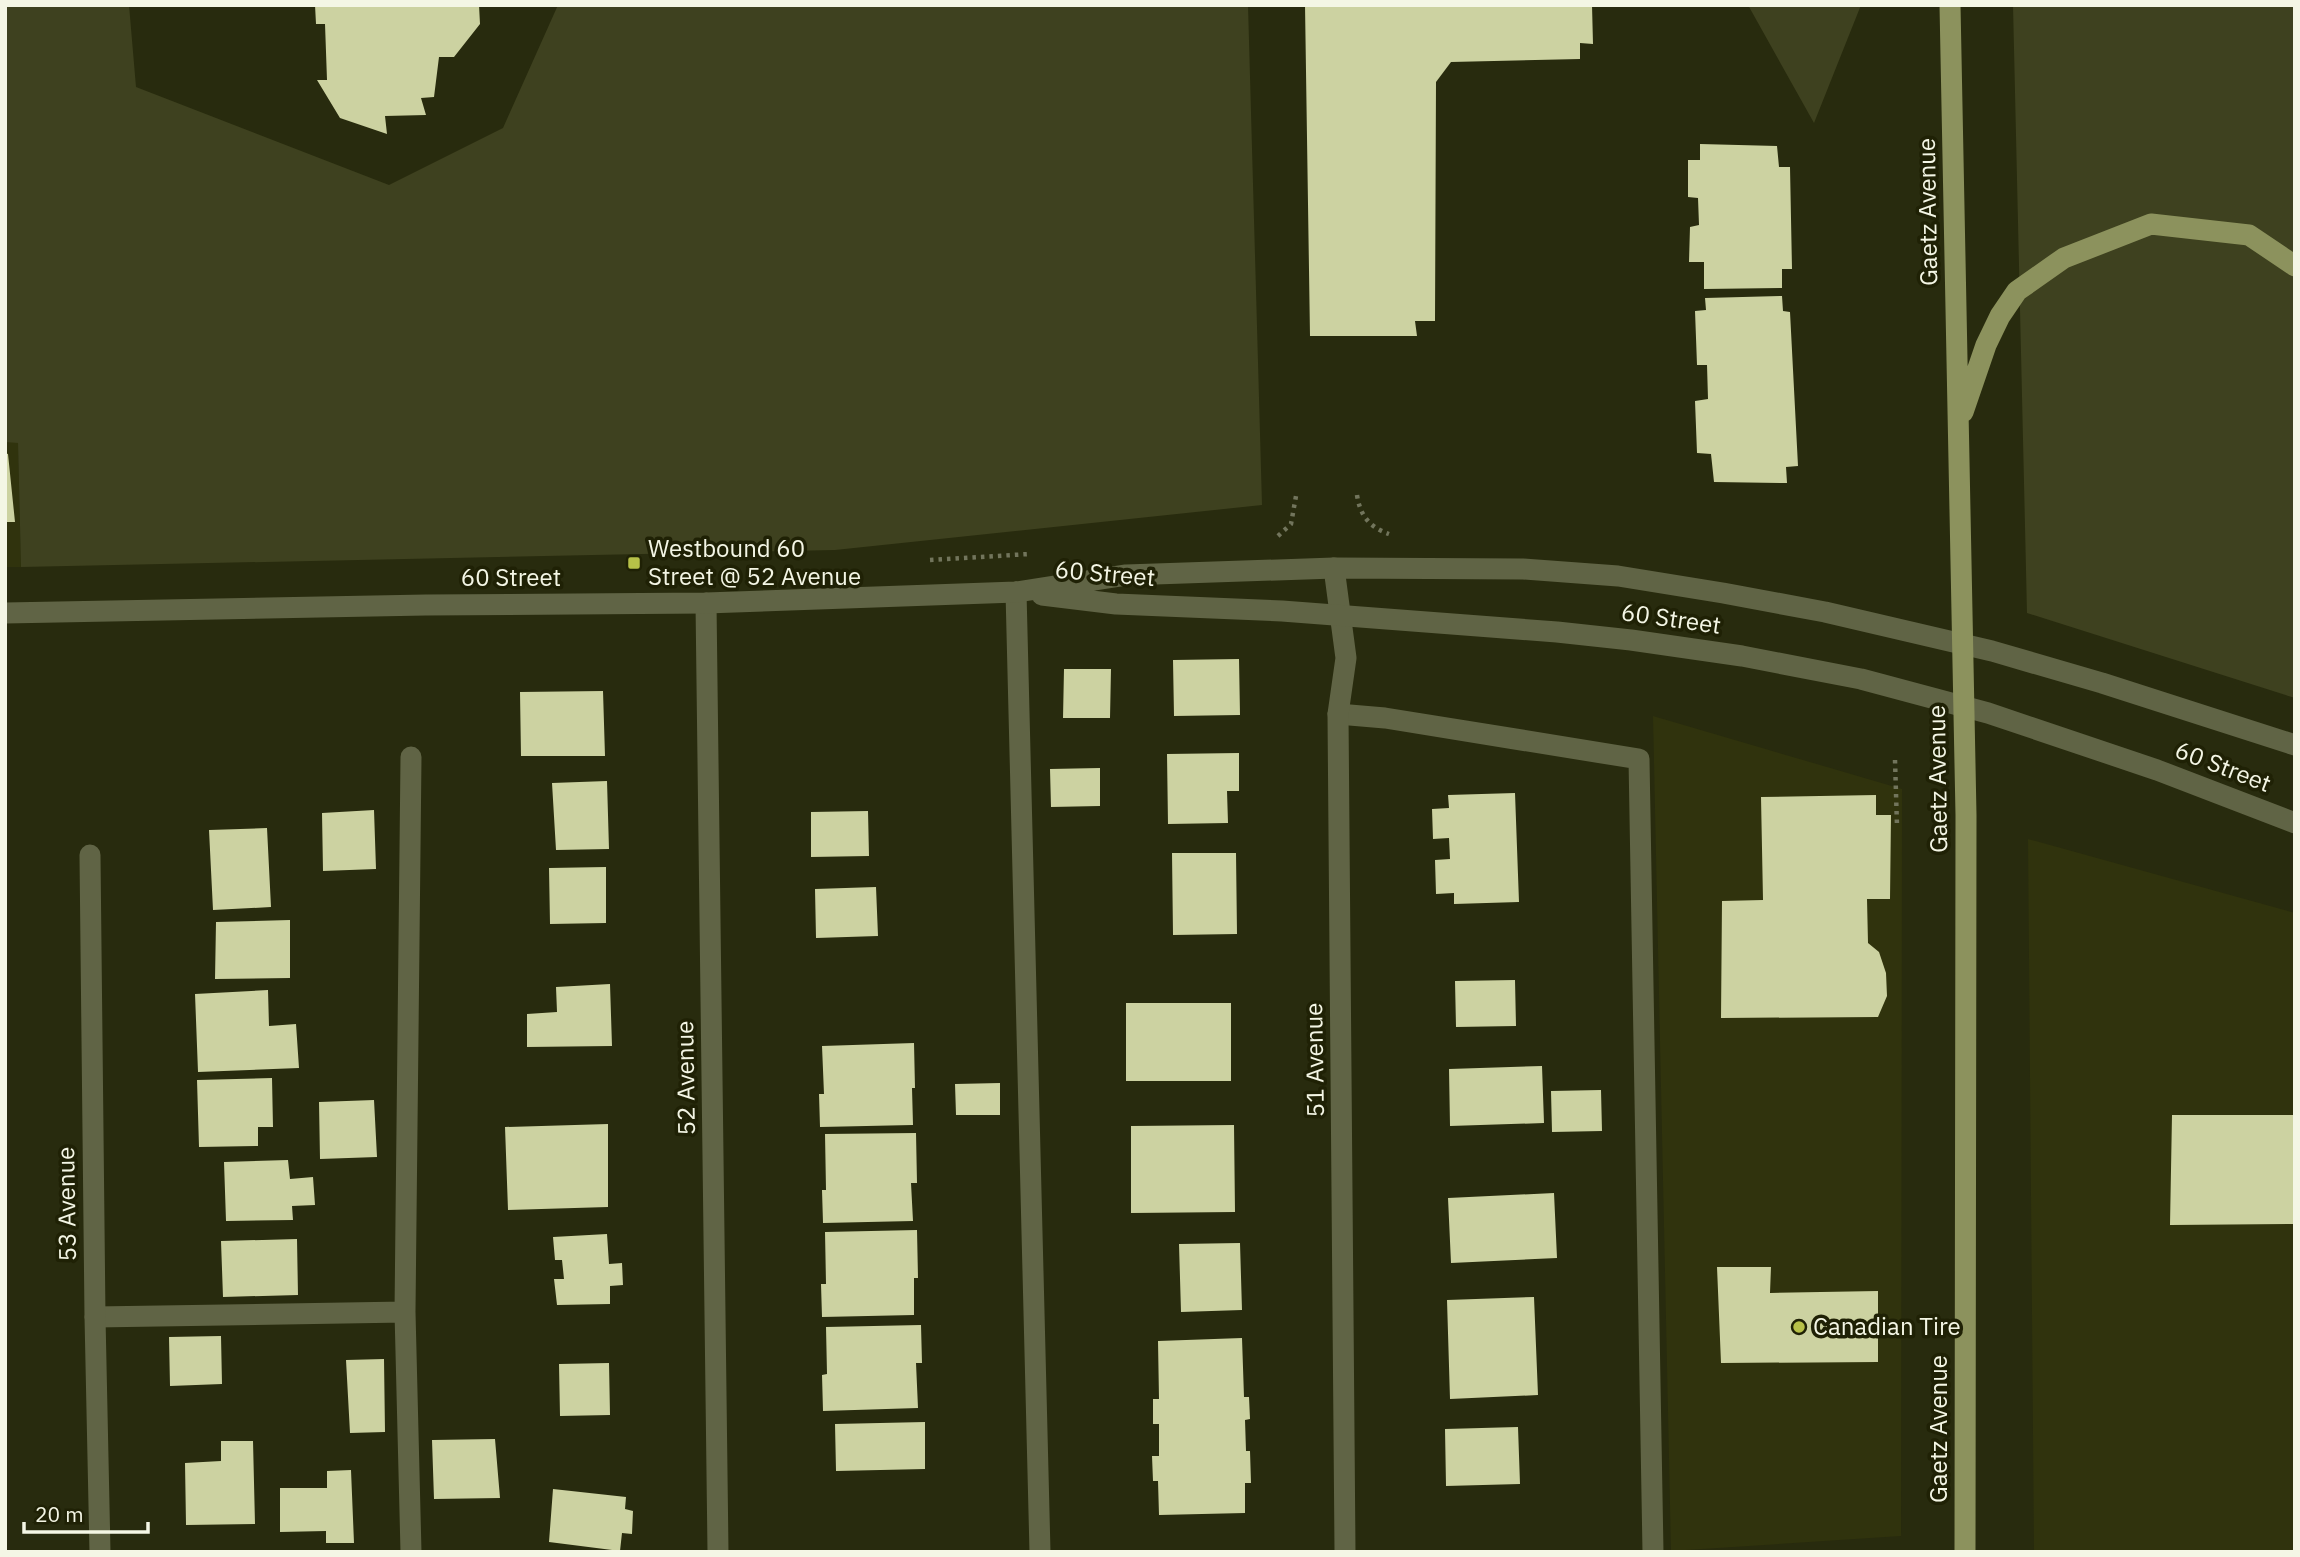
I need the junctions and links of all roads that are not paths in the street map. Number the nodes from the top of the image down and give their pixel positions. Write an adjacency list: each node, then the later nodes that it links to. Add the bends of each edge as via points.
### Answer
1 (1950, 5): 3 (main road, Gaetz Avenue)
2 (2295, 267): 3 (main road, via 2249,235 2151,224 2064,258 2017,291 2000,316)
3 (1958, 426): 22 (main road, Gaetz Avenue, via 1966,815)
4 (1334, 568): 5 (main road, 60 Street, via 1126,575); 8 (main road, 51 Avenue); 10 (main road, 60 Street, via 1523,569 1618,576 1723,593 1992,651)
5 (1016, 592): 6 (main road, 60 Street); 8 (main road, 60 Street, via 1116,604); 19 (main road)
6 (706, 603): 7 (main road, 60 Street); 18 (main road, 52 Avenue)
7 (5, 613)
8 (1341, 615): 9 (main road, 51 Avenue, via 1346,658); 12 (main road, 60 Street, via 1631,639 1861,679 2074,741)
9 (1338, 713): 20 (main road, 51 Avenue); 21 (main road, via 1639,759)
10 (2295, 745)
11 (411, 757): 14 (main road)
12 (2295, 823)
13 (90, 855): 15 (main road, 53 Avenue)
14 (405, 1311): 15 (main road); 17 (main road)
15 (95, 1317): 16 (main road, 53 Avenue)
16 (100, 1552)
17 (411, 1552)
18 (718, 1552)
19 (1040, 1552)
20 (1345, 1552)
21 (1653, 1552)
22 (1965, 1552)

